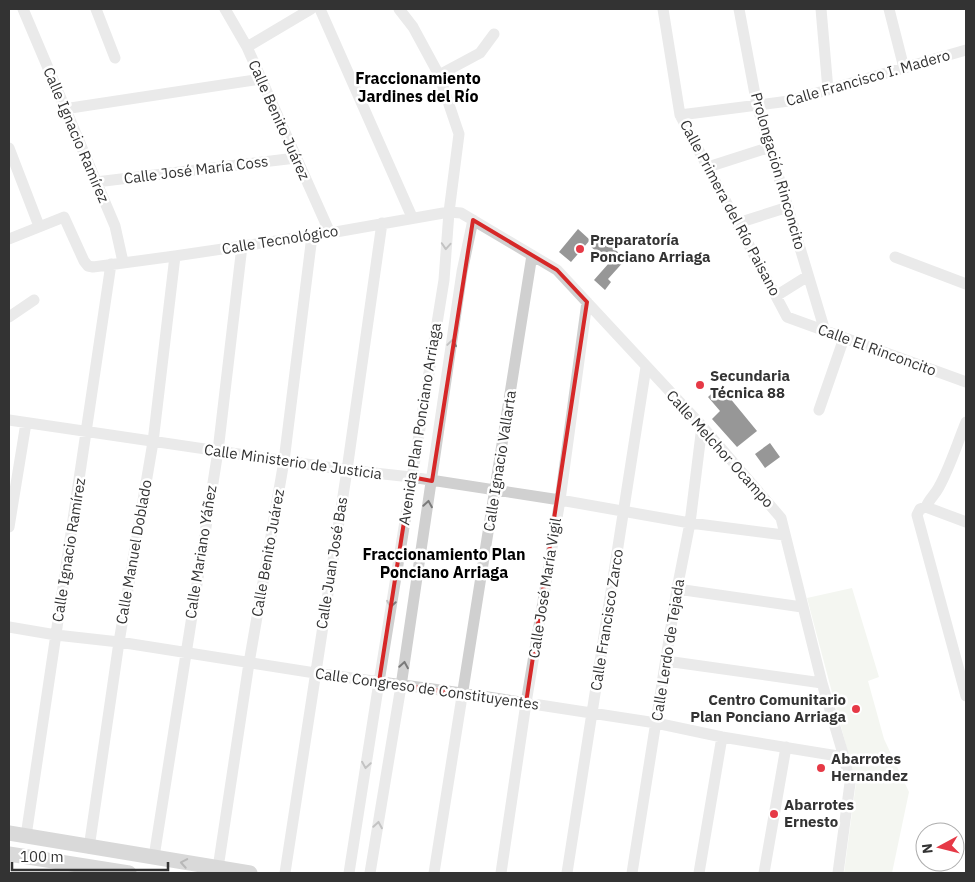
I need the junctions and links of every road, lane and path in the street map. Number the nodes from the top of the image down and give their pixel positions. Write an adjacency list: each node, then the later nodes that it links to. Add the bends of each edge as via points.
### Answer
1 (23, 9): 20 (street, Calle Ignacio Ramírez)
2 (96, 9): 14 (street)
3 (225, 9): 12 (street, Calle Benito Juárez)
4 (311, 9): 12 (street)
5 (320, 9): 29 (street)
6 (399, 9): 16 (street, Avenida Plan Ponciano Arriaga, via 413,27)
7 (663, 9): 21 (street, Calle Primera del Río Paisano)
8 (738, 9): 19 (street, Prolongación Rinconcito)
9 (822, 9): 18 (street)
10 (889, 9): 15 (street)
11 (494, 34): 16 (street, via 480,52)
12 (247, 47): 17 (street, Calle Benito Juárez)
13 (966, 50): 15 (street, Calle Francisco I. Madero)
14 (115, 58)
15 (904, 68): 18 (street, Calle Francisco I. Madero)
16 (439, 75): 28 (street, Avenida Plan Ponciano Arriaga, via 459,134)
17 (261, 79): 20 (street); 24 (street, Calle Benito Juárez)
18 (828, 90): 19 (street, Calle Francisco I. Madero, via 789,102)
19 (757, 105): 21 (street, Calle Francisco I. Madero); 22 (street, Prolongación Rinconcito)
20 (64, 109): 26 (street, Calle Ignacio Ramírez)
21 (680, 116): 25 (street, Calle Primera del Río Paisano)
22 (770, 147): 25 (street); 27 (street, Prolongación Rinconcito)
23 (9, 148): 33 (street)
24 (296, 158): 26 (street, Calle José María Coss); 34 (street, Calle Benito Juárez)
25 (708, 168): 32 (street, Calle Primera del Río Paisano)
26 (96, 182): 41 (street, Calle Ignacio Ramírez, via 115,226)
27 (788, 207): 32 (street); 44 (street, Prolongación Rinconcito)
28 (449, 212): 29 (street, Calle Tecnológico); 30 (street, Calle Melchor Ocampo, via 461,213); 45 (street, Avenida Plan Ponciano Arriaga, one-way to 45)
29 (412, 218): 31 (street, Calle Tecnológico)
30 (473, 220): 38 (street, Calle Melchor Ocampo); 43 (street, Avenida Plan Ponciano Arriaga)
31 (382, 223): 34 (street, Calle Tecnológico); 65 (street, Calle Juan José Bas)
32 (738, 223): 47 (street, Calle Primera del Río Paisano)
33 (39, 226): 36 (street); 42 (street, Calle Tecnológico, via 64,217 88,266)
34 (330, 233): 35 (street, Calle Tecnológico)
35 (312, 236): 37 (street, Calle Tecnológico); 64 (street, Calle Benito Juárez)
36 (9, 239)
37 (242, 246): 39 (street, Calle Tecnológico); 63 (street, Calle Mariano Yáñez)
38 (532, 255): 49 (street, Calle Melchor Ocampo, via 557,270); 68 (street, Calle Ignacio Vallarta)
39 (175, 256): 41 (street, Calle Tecnológico); 62 (street, Calle Manuel Doblado)
40 (895, 257): 46 (street)
41 (123, 262): 42 (street, Calle Tecnológico)
42 (111, 264): 61 (street, Calle Ignacio Ramírez)
43 (462, 272): 45 (street); 67 (street, Avenida Plan Ponciano Arriaga, one-way to 43)
44 (808, 276): 47 (street); 52 (street, Prolongación Rinconcito)
45 (444, 280): 66 (street, Avenida Plan Ponciano Arriaga)
46 (966, 284)
47 (776, 296): 51 (street, Calle Primera del Río Paisano)
48 (34, 300): 50 (street)
49 (587, 302): 54 (street, Calle Melchor Ocampo); 69 (street, Calle José María Vigil)
50 (9, 317)
51 (787, 317): 52 (street, Calle El Rinconcito)
52 (825, 331): 53 (street, Calle El Rinconcito)
53 (844, 338): 55 (street, Calle El Rinconcito); 56 (street)
54 (646, 367): 60 (street, Calle Melchor Ocampo); 71 (street, Calle Francisco Zarco)
55 (966, 382)
56 (819, 410)
57 (9, 420): 59 (street, Calle Ministerio de Justicia)
58 (966, 422): 70 (street, via 938,489)
59 (26, 423): 61 (street, Calle Ministerio de Justicia); 74 (street)
60 (702, 426): 73 (street, Calle Lerdo de Tejada); 75 (street, Calle Melchor Ocampo, via 781,518)
61 (88, 432): 62 (street, Calle Ministerio de Justicia); 79 (street, Calle Ignacio Ramírez)
62 (153, 442): 63 (street, Calle Ministerio de Justicia); 80 (street, Calle Manuel Doblado)
63 (218, 451): 64 (street, Calle Ministerio de Justicia); 81 (street, Calle Mariano Yáñez)
64 (284, 461): 65 (street, Calle Ministerio de Justicia); 83 (street, Calle Benito Juárez)
65 (347, 470): 66 (street, Calle Ministerio de Justicia); 84 (street, Calle Juan José Bas)
66 (411, 477): 67 (street, Calle Ministerio de Justicia); 85 (street, Avenida Plan Ponciano Arriaga, one-way to 85)
67 (432, 481): 68 (street, Calle Ministerio de Justicia); 87 (street, Avenida Plan Ponciano Arriaga, one-way to 67)
68 (496, 490): 69 (street, Calle Ministerio de Justicia); 88 (street, Calle Ignacio Vallarta)
69 (560, 500): 71 (street, Calle Ministerio de Justicia); 90 (street, Calle José María Vigil)
70 (926, 507): 72 (street); 89 (street, via 920,509 918,515)
71 (624, 512): 73 (street, Calle Ministerio de Justicia); 91 (street, Calle Francisco Zarco)
72 (966, 522)
73 (690, 523): 75 (street, Calle Ministerio de Justicia); 76 (street, Calle Lerdo de Tejada)
74 (9, 527)
75 (784, 535): 77 (street, Calle Melchor Ocampo)
76 (677, 589): 77 (street); 82 (street, Calle Lerdo de Tejada)
77 (802, 607): 86 (street, Calle Melchor Ocampo)
78 (9, 627): 79 (street, Calle Congreso de Constituyentes)
79 (56, 635): 80 (street, Calle Congreso de Constituyentes); 97 (street, Calle Ignacio Ramírez)
80 (119, 642): 81 (street, Calle Congreso de Constituyentes); 98 (street, Calle Manuel Doblado)
81 (185, 653): 83 (street, Calle Congreso de Constituyentes); 100 (street, Calle Mariano Yáñez)
82 (666, 661): 86 (street); 92 (street, Calle Lerdo de Tejada)
83 (249, 663): 84 (street, Calle Congreso de Constituyentes); 101 (street, Calle Benito Juárez)
84 (315, 674): 85 (street, Calle Congreso de Constituyentes); 105 (street, Calle Juan José Bas)
85 (379, 682): 87 (street, Calle Congreso de Constituyentes); 106 (street, Avenida Plan Ponciano Arriaga, one-way to 106)
86 (822, 683): 95 (street, Calle Melchor Ocampo)
87 (401, 686): 88 (street, Calle Congreso de Constituyentes); 107 (street, Avenida Plan Ponciano Arriaga, one-way to 87)
88 (462, 693): 90 (street, Calle Congreso de Constituyentes); 108 (street, Calle Ignacio Vallarta)
89 (966, 696)
90 (526, 703): 91 (street, Calle Congreso de Constituyentes); 109 (street, Calle José María Vigil)
91 (592, 713): 92 (street, Calle Congreso de Constituyentes); 110 (street, Calle Francisco Zarco)
92 (656, 723): 93 (street, Calle Congreso de Constituyentes); 111 (street, Calle Lerdo de Tejada)
93 (722, 737): 94 (street, Calle Congreso de Constituyentes); 112 (street)
94 (786, 747): 95 (street, Calle Congreso de Constituyentes); 113 (street)
95 (844, 757): 114 (street, Calle Melchor Ocampo, via 850,784)
96 (9, 833): 97 (main road)
97 (26, 836): 98 (main road)
98 (89, 848): 100 (main road)
99 (9, 854): 102 (main road)
100 (154, 857): 101 (main road, one-way to 100)
101 (218, 868): 104 (main road)
102 (86, 870): 103 (main road)
103 (129, 873)
104 (250, 873)
105 (285, 873)
106 (350, 873)
107 (370, 873)
108 (434, 873)
109 (501, 873)
110 (567, 873)
111 (632, 873)
112 (699, 873)
113 (764, 873)
114 (838, 873)

